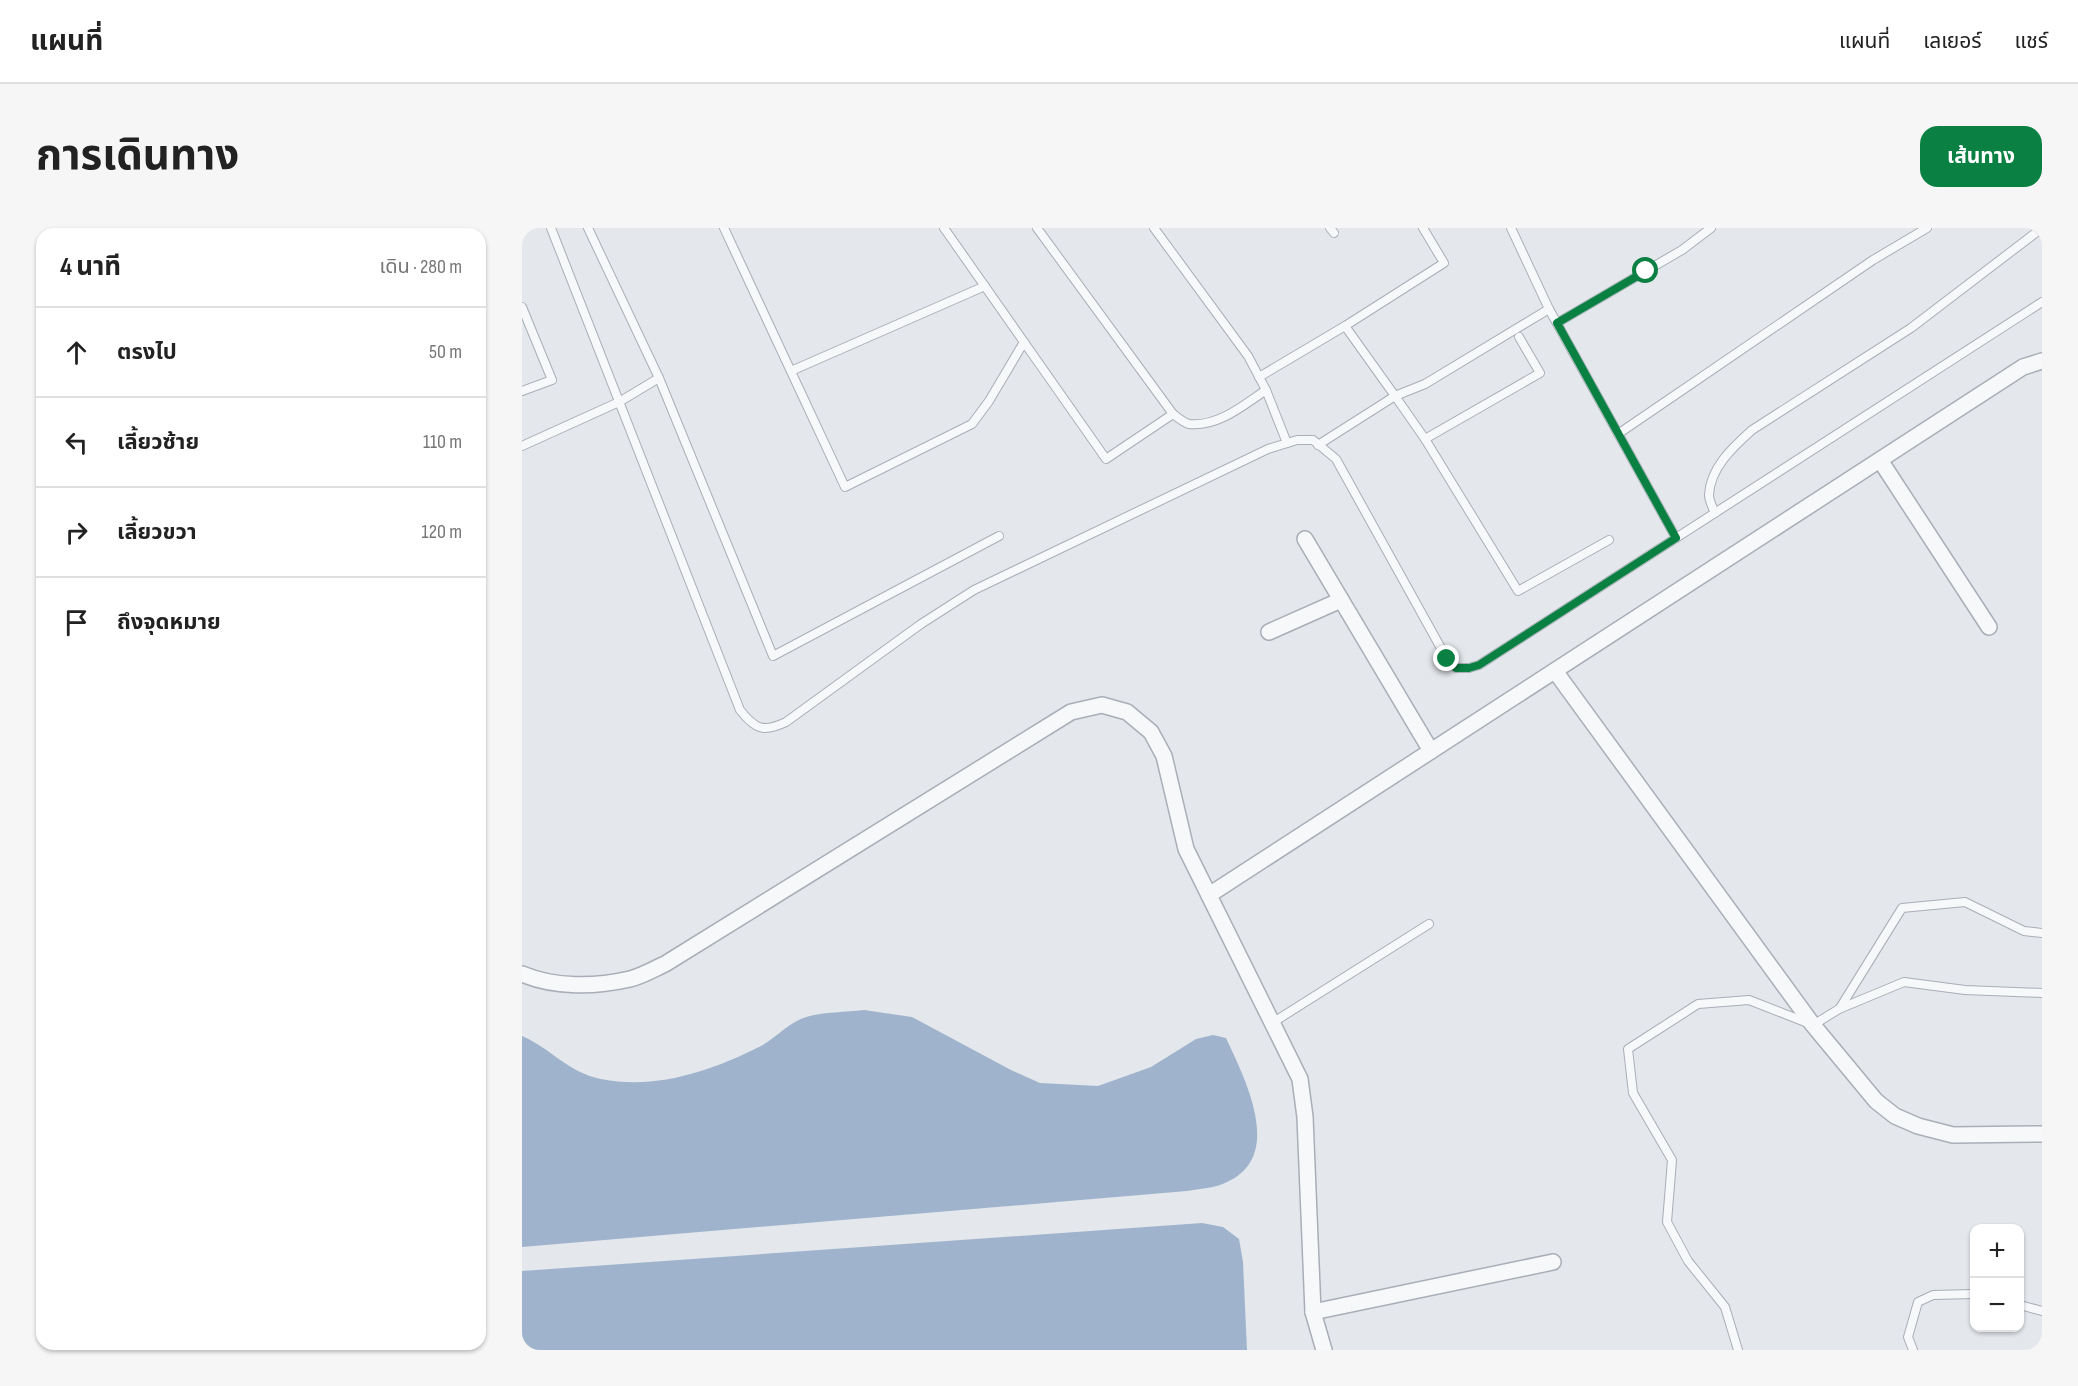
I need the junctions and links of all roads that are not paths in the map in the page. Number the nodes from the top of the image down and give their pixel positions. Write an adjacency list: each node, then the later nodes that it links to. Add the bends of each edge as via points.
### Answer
1 (550, 228): 27 (lane)
2 (588, 228): 23 (lane)
3 (724, 228): 21 (lane)
4 (944, 228): 12 (lane)
5 (1037, 228): 28 (lane)
6 (1154, 228): 22 (lane, via 1248,356)
7 (1424, 228): 17 (lane, via 1444,263)
8 (1511, 228): 15 (lane)
9 (1711, 228): 16 (lane, via 1682,250)
10 (1927, 228): 29 (lane, via 1873,260)
11 (2042, 228): 35 (lane, via 1911,328 1752,430 1734,446 1714,476 1709,496)
12 (985, 286): 19 (lane); 21 (lane)
13 (2042, 302): 35 (lane)
14 (522, 306): 24 (lane, via 552,380)
15 (1549, 309): 16 (lane); 26 (lane, via 1425,384)
16 (1557, 323): 29 (lane)
17 (1345, 326): 22 (lane); 26 (lane)
18 (1519, 337): 30 (lane, via 1540,373)
19 (1024, 342): 21 (lane, via 972,424 845,487); 28 (lane, via 1106,459)
20 (2042, 361): 34 (street, via 2023,367)
21 (791, 371)
22 (1259, 377): 25 (lane)
23 (658, 378): 27 (lane); 36 (lane, via 773,656)
24 (522, 390)
25 (1266, 390): 28 (lane, via 1234,412 1207,423 1187,424); 31 (lane)
26 (1395, 396): 30 (lane); 32 (lane)
27 (619, 402): 31 (lane, via 740,710 758,728 786,722 974,590); 33 (lane)
28 (1173, 414)
29 (1618, 434): 37 (lane)
30 (1425, 439): 39 (lane, via 1518,591)
31 (1287, 443): 32 (lane, via 1313,441)
32 (1318, 445): 37 (lane, via 1336,459 1447,659 1456,668 1479,665)
33 (522, 446)
34 (1880, 460): 41 (street); 43 (street)
35 (1715, 513): 37 (lane)
36 (999, 536)
37 (1676, 538)
38 (1305, 539): 40 (street)
39 (1609, 540)
40 (1341, 600): 42 (street); 44 (street)
41 (1989, 627)
42 (1269, 632)
43 (1555, 671): 44 (street); 52 (street)
44 (1431, 752): 45 (street)
45 (1209, 896): 48 (street, via 1186,849 1164,756 1152,732 1127,712 1102,705 1071,712 665,964 632,978 587,985 538,980); 51 (street)
46 (1429, 924): 51 (lane)
47 (2042, 933): 50 (lane, via 2024,931 1965,902 1902,909)
48 (522, 974)
49 (2042, 993): 50 (lane, via 1965,990 1904,982)
50 (1839, 1009): 52 (lane)
51 (1272, 1023): 58 (street, via 1300,1079)
52 (1812, 1025): 53 (street, via 1876,1101 1895,1116 1953,1135); 60 (lane, via 1749,999 1698,1004 1628,1049 1633,1093 1672,1160 1667,1222 1688,1261 1725,1307)
53 (2042, 1134)
54 (1553, 1262): 58 (street)
55 (1970, 1294): 61 (lane, via 1933,1295 1918,1302 1908,1338)
56 (2024, 1306): 57 (lane)
57 (2042, 1311)
58 (1313, 1312): 59 (street)
59 (1324, 1350)
60 (1738, 1350)
61 (1913, 1350)

